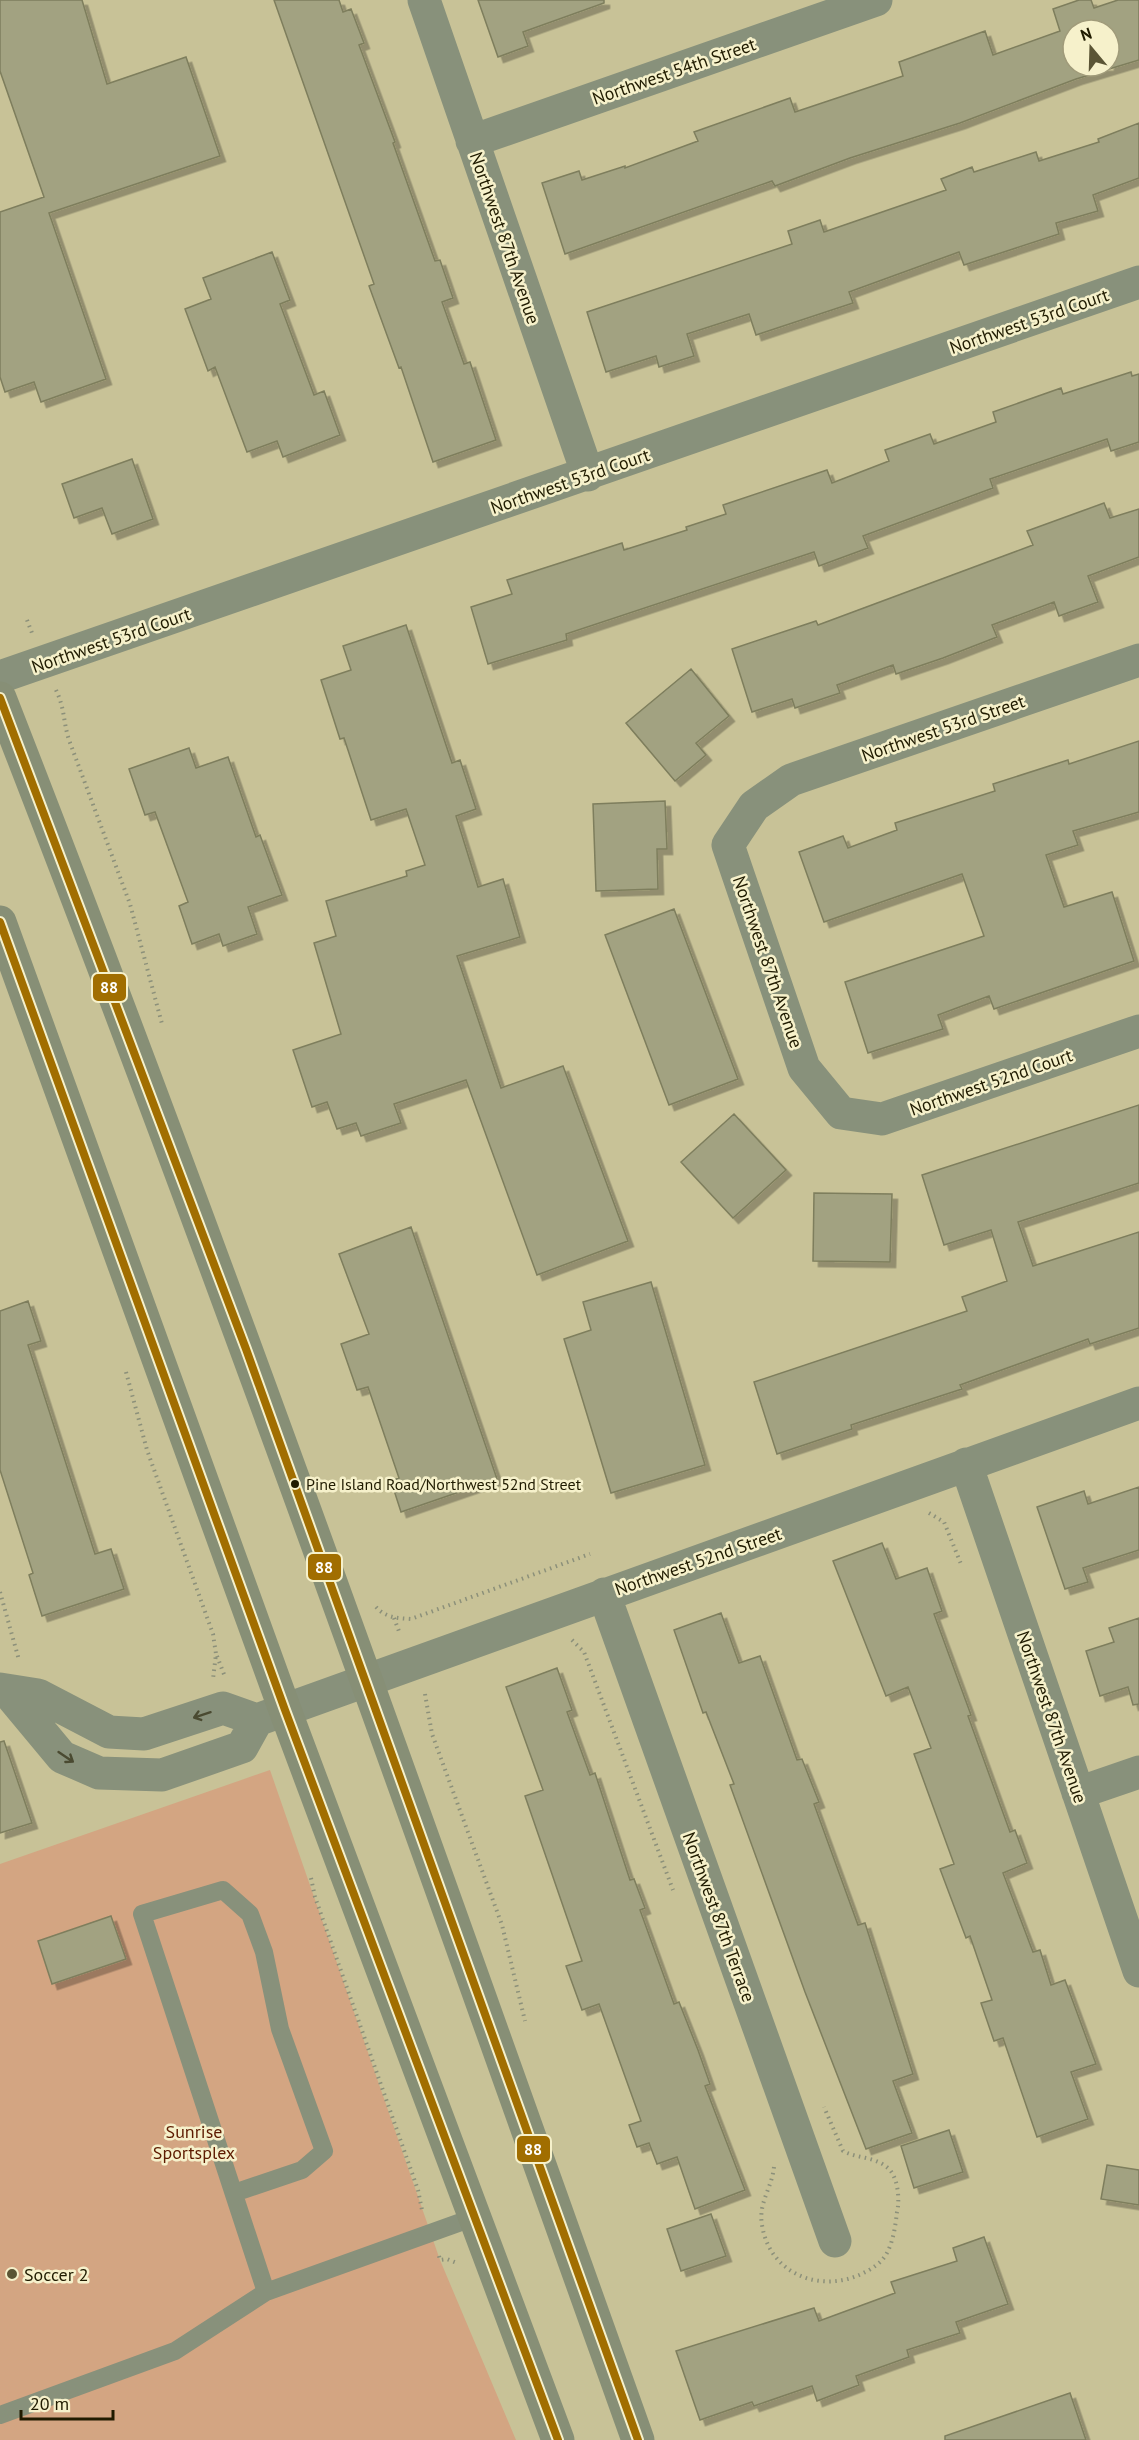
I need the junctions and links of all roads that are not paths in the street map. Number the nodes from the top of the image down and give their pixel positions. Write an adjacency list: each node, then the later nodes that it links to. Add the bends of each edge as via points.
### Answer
1 (424, 0): 3 (street, Northwest 87th Avenue)
2 (876, 0): 3 (street, Northwest 54th Street)
3 (472, 141): 5 (street, Northwest 87th Avenue)
4 (1139, 282): 5 (street, Northwest 53rd Court)
5 (588, 475): 7 (street, Northwest 53rd Court)
6 (1139, 660): 9 (street, Northwest 53rd Street, via 791,780)
7 (0, 677)
8 (0, 698): 16 (main road, via 100,954)
9 (754, 806): 12 (street, Northwest 87th Avenue, via 728,845 804,1068)
10 (0, 922): 18 (main road)
11 (1139, 1031): 12 (street, Northwest 52nd Court, via 882,1119)
12 (841, 1113)
13 (1139, 1403): 14 (street, Northwest 52nd Street)
14 (966, 1464): 15 (street, Northwest 52nd Street); 20 (street, Northwest 87th Avenue)
15 (604, 1594): 16 (street, Northwest 52nd Street); 24 (street, Northwest 87th Terrace)
16 (367, 1681): 18 (street, Northwest 52nd Street); 28 (main road)
17 (10, 1682): 18 (street, one-way to 17, via 223,1708 144,1734 109,1732); 18 (street, one-way to 18, via 62,1757 99,1773 162,1775 242,1747)
18 (271, 1715): 23 (main road)
19 (1139, 1772): 20 (street)
20 (1078, 1793): 21 (street, Northwest 87th Avenue)
21 (1139, 1971)
22 (234, 2193): 22 (lane, via 142,1914 223,1890 250,1914 264,1952 280,2030 324,2151 302,2170); 25 (lane)
23 (475, 2217): 25 (lane); 27 (main road)
24 (835, 2241)
25 (266, 2292): 26 (lane, via 175,2350)
26 (0, 2415)
27 (558, 2440)
28 (638, 2440)

